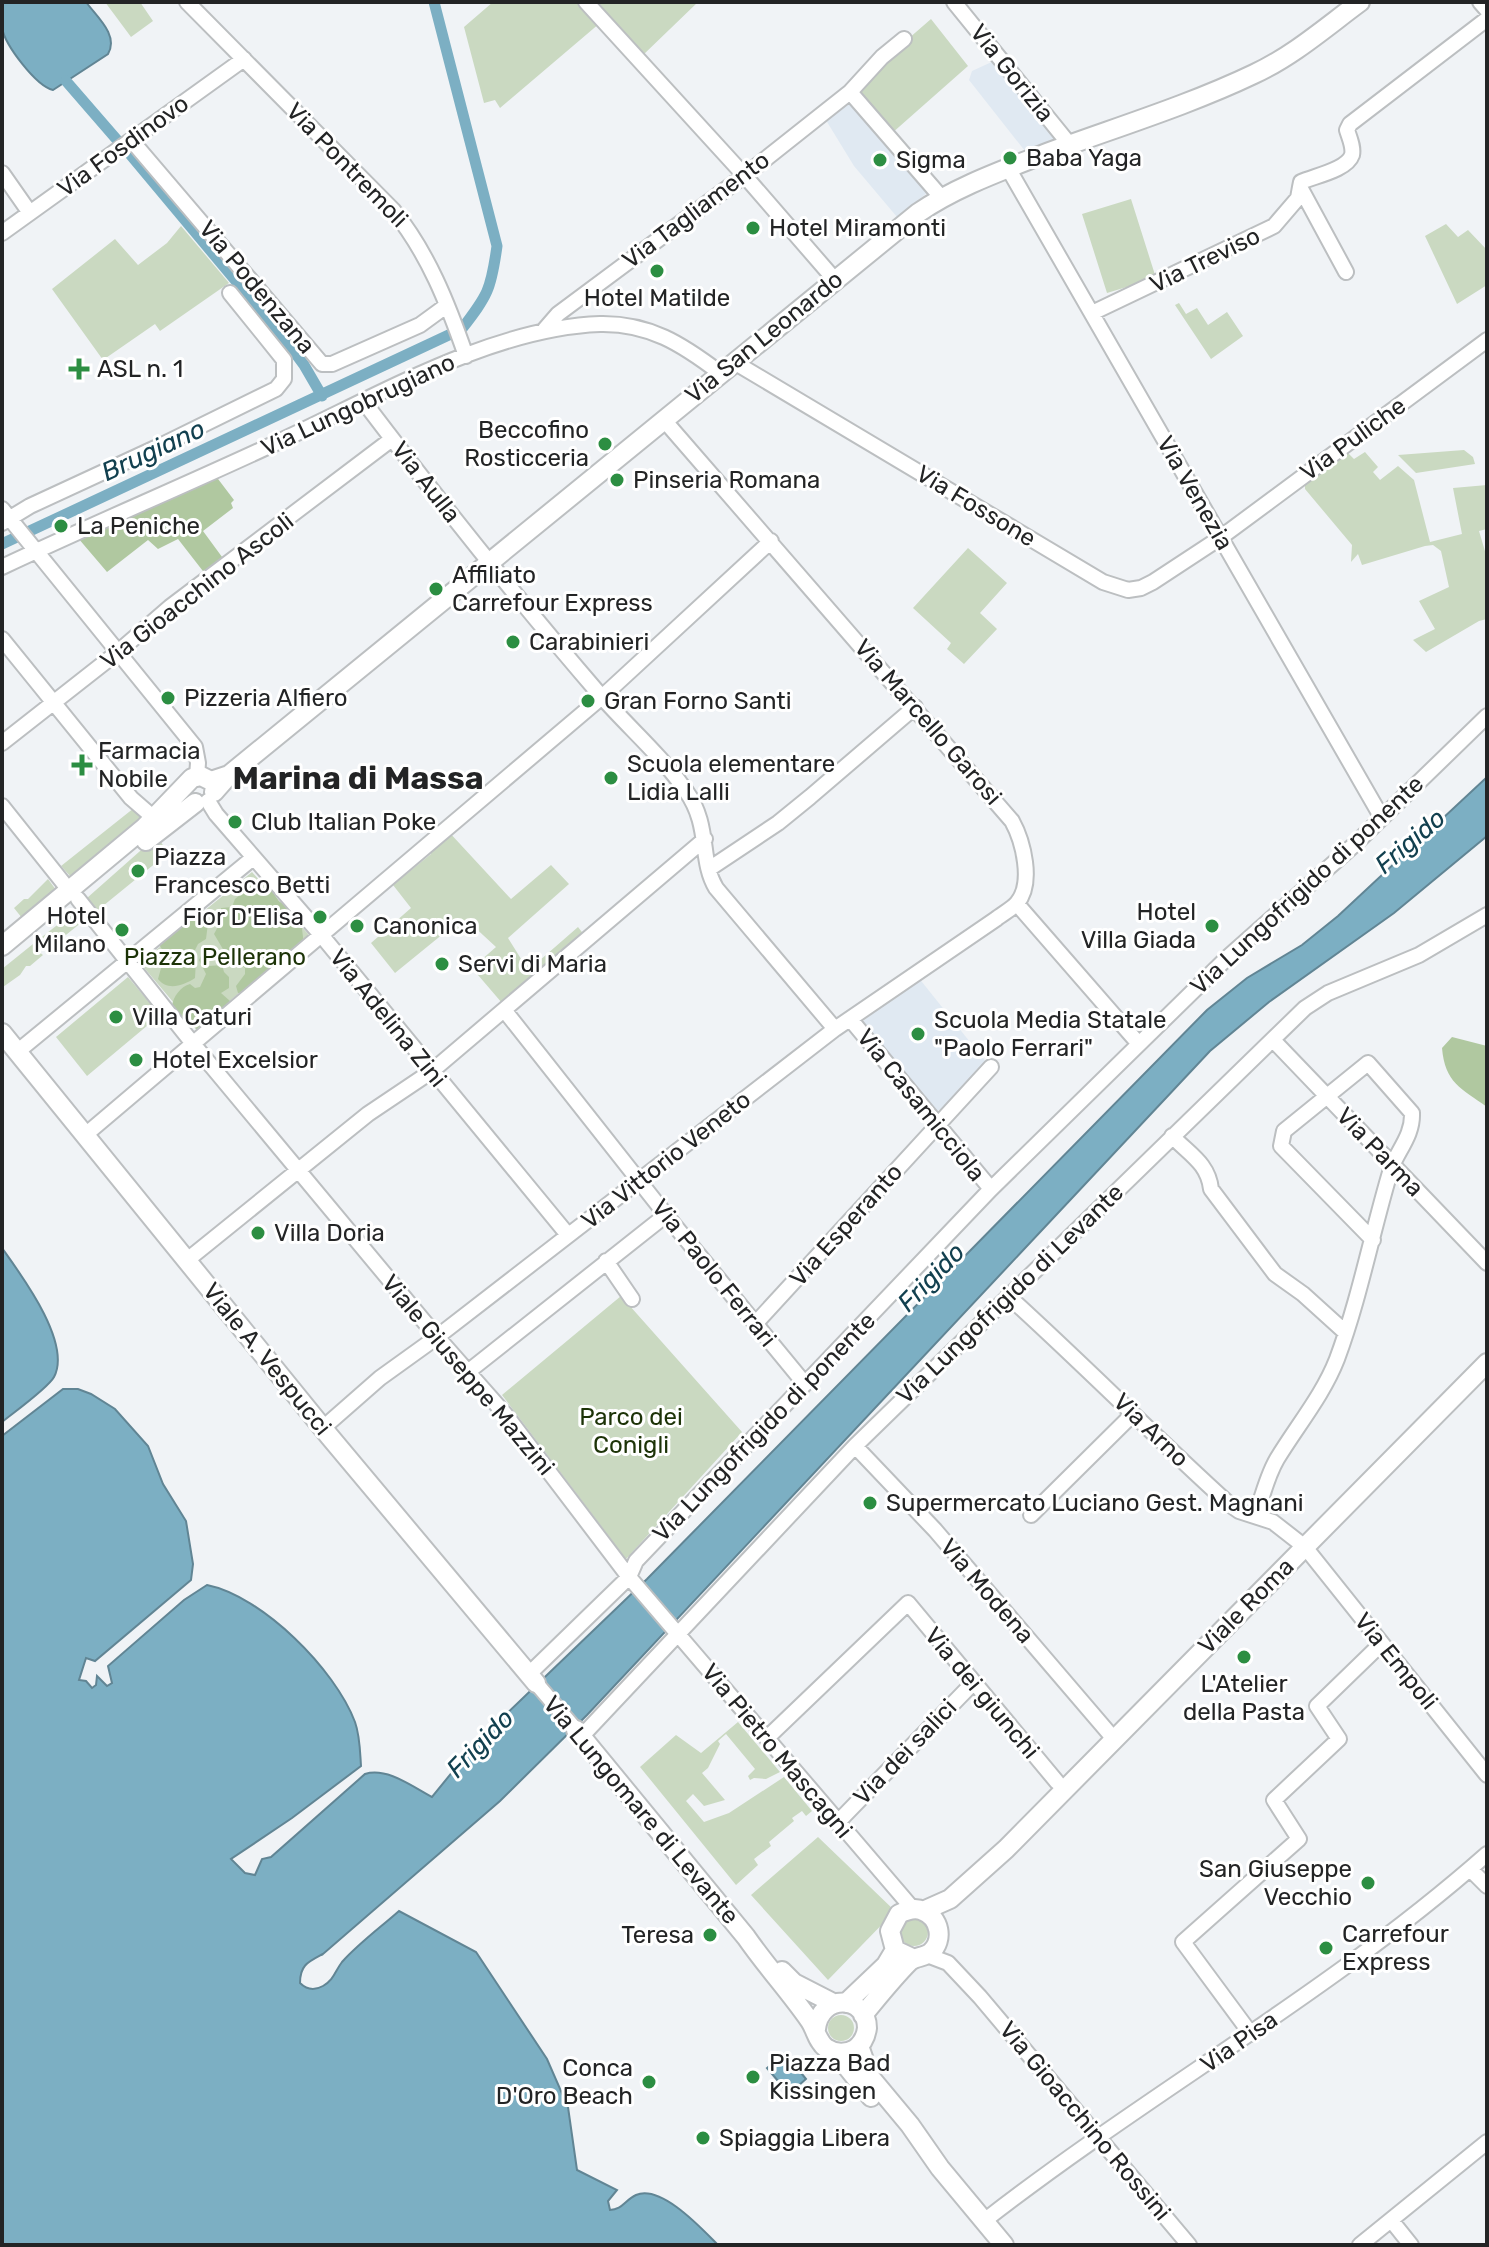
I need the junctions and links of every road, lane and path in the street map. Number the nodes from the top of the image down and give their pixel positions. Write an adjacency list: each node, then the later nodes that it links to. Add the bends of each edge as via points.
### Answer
1 (187, 2): 9 (street, Via Pontremoli)
2 (586, 2): 15 (street)
3 (954, 2): 12 (street, Via Gorizia)
4 (1360, 2): 12 (main road, Via San Leonardo, via 1256,73)
5 (1480, 2): 6 (street)
6 (1487, 10)
7 (1487, 19): 16 (street, Via Treviso, via 1350,124 1352,149 1346,164 1301,182)
8 (904, 39): 10 (street, Via Tagliamento)
9 (244, 59): 11 (street, Via Fosdinovo); 23 (street, Via Pontremoli, via 393,210 420,246)
10 (850, 92): 15 (street, Via Tagliamento); 17 (street)
11 (132, 141): 18 (street, Via Fosdinovo); 23 (street, Via Podenzana, via 322,364)
12 (1070, 145): 13 (main road, Via San Leonardo)
13 (1008, 168): 17 (main road, Via San Leonardo); 24 (street, Via Venezia)
14 (2, 173): 18 (street)
15 (744, 175): 21 (street); 25 (street, Via Tagliamento)
16 (1300, 187): 20 (street); 24 (street, Via Treviso, via 1298,198 1274,226)
17 (941, 197): 21 (main road, Via San Leonardo)
18 (30, 213): 19 (street, Via Fosdinovo)
19 (2, 233)
20 (1346, 272)
21 (835, 280): 28 (main road, Via San Leonardo)
22 (230, 293): 32 (street, via 284,360 284,379 276,389)
23 (449, 312): 27 (street, Via Pontremoli)
24 (1092, 313): 33 (street, Via Venezia)
25 (545, 329): 27 (street, Via Lungobrugiano); 28 (street, Via Lungobrugiano, via 631,326 653,331)
26 (1487, 340): 33 (street, Via Puliche)
27 (465, 351): 29 (street, Via Lungobrugiano)
28 (727, 368): 30 (main road, Via San Leonardo); 33 (street, Via Fossone, via 1115,588 1141,588)
29 (364, 402): 31 (street, Via Aulla); 35 (street, Via Lungobrugiano)
30 (664, 420): 34 (street, Via Marcello Garosi); 36 (main road, Via San Leonardo)
31 (392, 439): 36 (street, Via Aulla); 39 (street, Via Gioacchino Ascoli)
32 (6, 518): 35 (street)
33 (1220, 538): 48 (street, Via Venezia)
34 (771, 541): 40 (street); 42 (street, Via Marcello Garosi)
35 (35, 549): 37 (street, Via Lungobrugiano); 39 (street)
36 (489, 562): 40 (street, Via Casamicciola); 45 (main road, Via San Leonardo, via 229,775)
37 (2, 567)
38 (2, 639): 41 (street)
39 (118, 652): 41 (street, Via Gioacchino Ascoli); 45 (street, via 195,747)
40 (602, 697): 49 (street, Via Casamicciola, via 685,790 698,810); 55 (street)
41 (53, 703): 44 (street, Via Gioacchino Ascoli); 47 (street, via 131,798)
42 (915, 707): 51 (street, via 778,823); 53 (street, Via Marcello Garosi, via 1016,828 1025,884)
43 (1487, 716): 48 (street, Via Lungofrigido di ponente)
44 (2, 743)
45 (202, 790): 47 (main road); 50 (street, Via Adelina Zini); 52 (main road)
46 (2, 806): 52 (street, Viale Giuseppe Mazzini)
47 (154, 818): 52 (main road)
48 (1382, 818): 64 (street, Via Lungofrigido di ponente)
49 (705, 839): 51 (street, Via Casamicciola); 59 (street)
50 (253, 858): 55 (street, Via Adelina Zini); 58 (street)
51 (709, 869): 61 (street, Via Casamicciola, via 716,888)
52 (71, 896): 56 (main road); 57 (main road); 58 (street, Viale Giuseppe Mazzini)
53 (1017, 904): 60 (street, Via Vittorio Veneto); 64 (street)
54 (1487, 915): 63 (street, Via Lungofrigido di Levante, via 1419,955 1328,993)
55 (322, 936): 65 (street); 68 (street, Via Adelina Zini)
56 (2, 946)
57 (2, 960)
58 (128, 961): 65 (street, Viale Giuseppe Mazzini); 66 (street)
59 (505, 1011): 68 (street); 75 (street, Via Paolo Ferrari)
60 (851, 1020): 61 (street, Via Vittorio Veneto); 70 (street, Via Casamicciola)
61 (835, 1029): 75 (street, Via Vittorio Veneto)
62 (2, 1033): 66 (main road, Viale A. Vespucci)
63 (1273, 1040): 69 (street, Via Parma); 72 (street, Via Lungofrigido di Levante)
64 (1139, 1044): 76 (street, Via Lungofrigido di ponente)
65 (194, 1045): 71 (street); 74 (street, Viale Giuseppe Mazzini)
66 (17, 1052): 71 (main road, Viale A. Vespucci)
67 (991, 1067): 70 (street, Via Esperanto)
68 (432, 1071): 74 (street); 78 (street, Via Adelina Zini)
69 (1327, 1097): 73 (street, Via Parma); 73 (street, via 1368,1063 1412,1113); 79 (street, via 1284,1131 1281,1146)
70 (937, 1126): 76 (street, Via Casamicciola); 85 (street, Via Esperanto)
71 (84, 1136): 80 (main road, Viale A. Vespucci)
72 (1172, 1136): 83 (street, Via Lungofrigido di Levante); 86 (street, via 1205,1167 1211,1189 1275,1274)
73 (1393, 1164): 79 (street); 82 (street, Via Parma)
74 (296, 1172): 80 (street); 87 (street, Viale Giuseppe Mazzini)
75 (640, 1180): 77 (street, Via Paolo Ferrari); 78 (street, Via Vittorio Veneto)
76 (991, 1189): 90 (street, Via Lungofrigido di ponente)
77 (666, 1215): 81 (street); 85 (street, Via Paolo Ferrari)
78 (568, 1235): 87 (street, Via Vittorio Veneto)
79 (1373, 1240): 86 (street)
80 (186, 1261): 92 (main road, Viale A. Vespucci)
81 (606, 1261): 84 (street); 89 (street)
82 (1487, 1263)
83 (1008, 1296): 91 (street, Via Arno); 93 (street, Via Lungofrigido di Levante)
84 (632, 1299)
85 (755, 1324): 90 (street, Via Paolo Ferrari)
86 (1345, 1332): 95 (street, via 1326,1383 1276,1461)
87 (437, 1337): 89 (street, Viale Giuseppe Mazzini); 92 (street, Via Vittorio Veneto)
88 (1487, 1363): 96 (main road, Viale Roma)
89 (469, 1371): 97 (street, Viale Giuseppe Mazzini)
90 (805, 1384): 97 (street, Via Lungofrigido di ponente, via 636,1561)
91 (1133, 1414): 94 (street); 95 (street, Via Arno, via 1229,1504)
92 (323, 1428): 100 (main road, Viale A. Vespucci)
93 (855, 1446): 98 (street, Via Lungofrigido di Levante); 104 (street, Via Modena, via 935,1530)
94 (1031, 1515)
95 (1256, 1516): 96 (street, Via Arno, via 1273,1522)
96 (1305, 1547): 99 (street, Via Empoli); 104 (main road, Viale Roma)
97 (632, 1581): 98 (street, Viale Giuseppe Mazzini); 100 (street, Via Lungofrigido di ponente)
98 (675, 1629): 102 (street, Via Lungofrigido di Levante); 103 (street, Via Pietro Mascagni)
99 (1381, 1644): 105 (street, Via Empoli); 118 (street, via 1317,1706 1339,1739 1274,1800 1299,1839 1183,1942)
100 (532, 1679): 102 (street, Via Lungomare di Levante)
101 (974, 1682): 103 (street, Via dei giunchi, via 908,1603); 106 (street, Via dei giunchi); 107 (street, Via dei salici)
102 (579, 1734): 113 (main road, Via Lungomare di Levante)
103 (767, 1738): 107 (street, Via Pietro Mascagni)
104 (1114, 1739): 108 (main road, Viale Roma)
105 (1487, 1775)
106 (1057, 1782)
107 (837, 1823): 112 (street, Via Pietro Mascagni)
108 (1006, 1849): 112 (main road, Viale Roma, via 950,1899); 114 (main road, Viale Roma)
109 (1487, 1854): 110 (street, Via Pisa)
110 (1470, 1869): 111 (street); 118 (street, Via Pisa, via 1388,1936)
111 (1487, 1886)
112 (911, 1912): 114 (main road, via 933,1918); 114 (main road, via 892,1923 890,1935)
113 (746, 1937): 115 (main road, Via Lungomare di Levante, via 794,1983); 117 (main road, Via Lungomare di Levante)
114 (922, 1947): 115 (main road, Viale Roma, via 886,1965); 116 (main road, Viale Roma); 121 (street, Via Gioacchino Rossini, via 948,1963 980,1997)
115 (840, 2003): 116 (main road); 117 (main road, via 820,2013)
116 (863, 2015): 119 (main road, via 867,2028)
117 (816, 2029): 120 (main road, via 821,2044)
118 (1251, 2034): 121 (street, Via Pisa)
119 (859, 2046): 120 (main road); 123 (main road, via 870,2077)
120 (835, 2052): 123 (main road, via 890,2119)
121 (1098, 2138): 125 (street, Via Pisa); 127 (street, Via Gioacchino Rossini)
122 (1487, 2142): 124 (street)
123 (940, 2168): 125 (main road)
124 (1391, 2220): 128 (street); 129 (street)
125 (984, 2221): 126 (main road)
126 (1004, 2245)
127 (1189, 2245)
128 (1360, 2245)
129 (1411, 2245)

